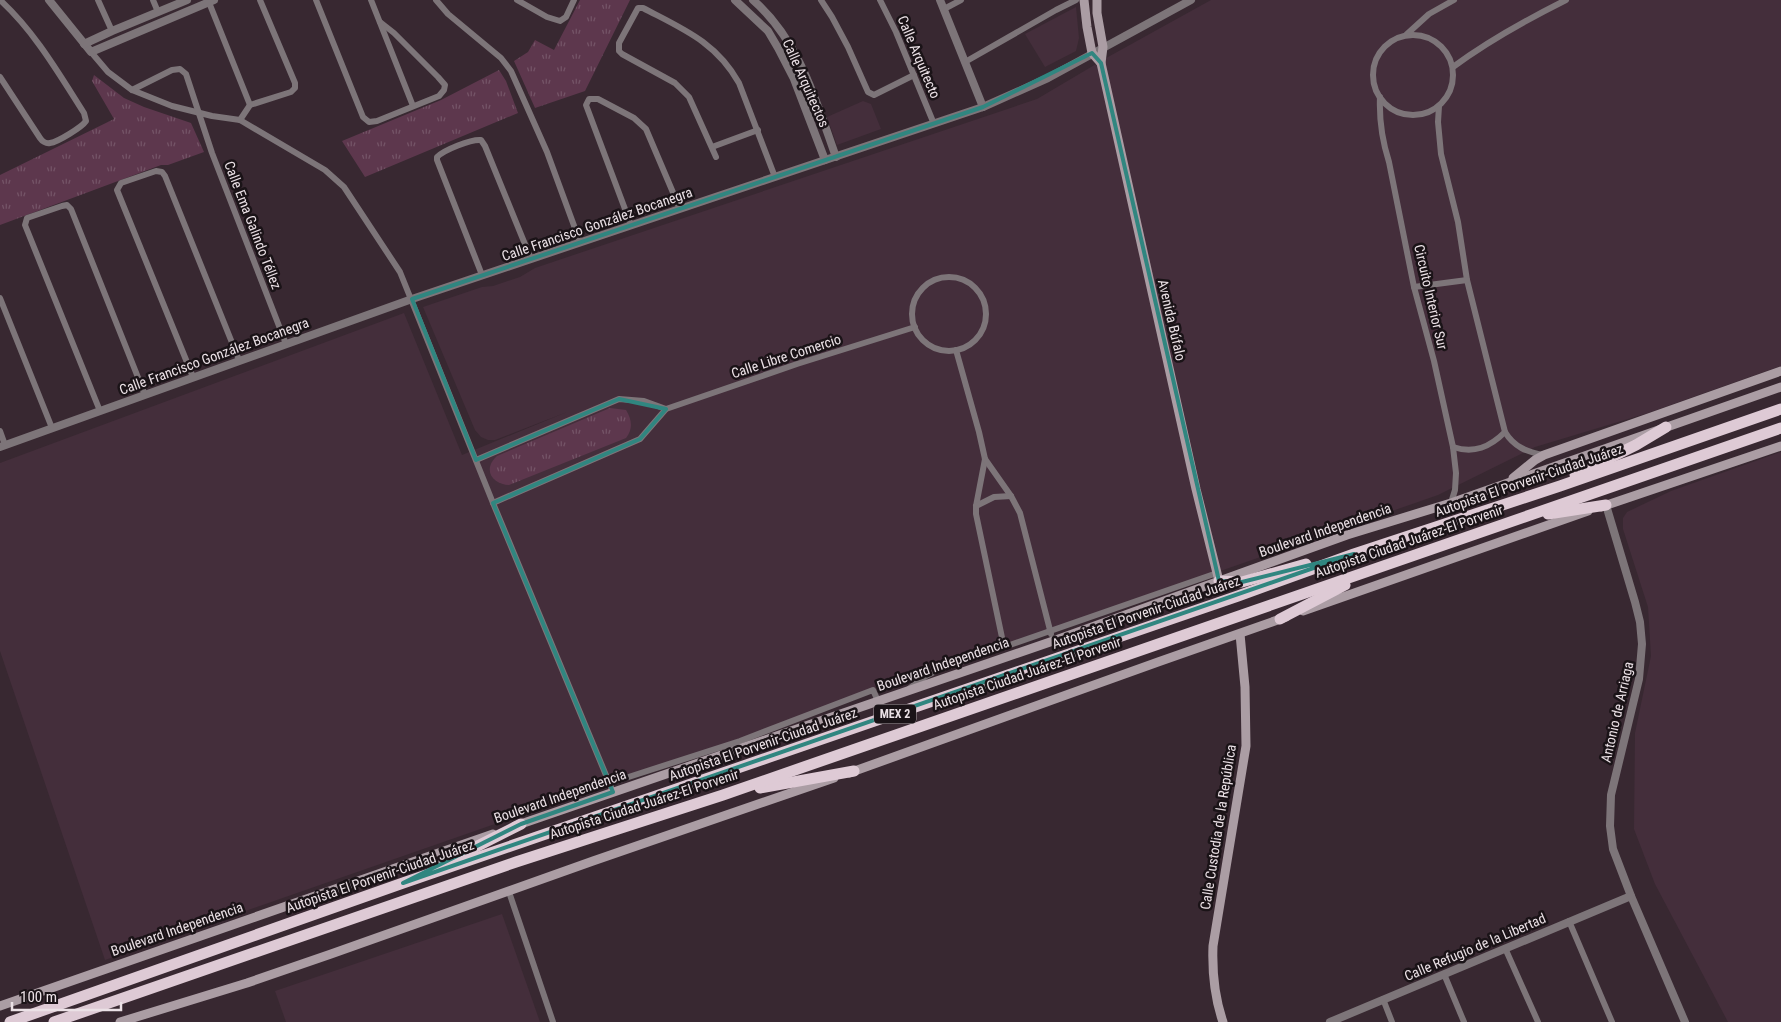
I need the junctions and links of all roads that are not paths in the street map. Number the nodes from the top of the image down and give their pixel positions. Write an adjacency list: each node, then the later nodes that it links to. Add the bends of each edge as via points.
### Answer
1 (0, 0): 40 (street, via 51,60 86,121 51,143 42,141)
2 (49, 0): 32 (street)
3 (98, 0): 29 (street)
4 (153, 0): 26 (street)
5 (187, 0): 26 (street)
6 (260, 0): 43 (street, via 295,88)
7 (316, 0): 44 (street, via 363,117 368,122 377,121)
8 (371, 0): 27 (street)
9 (436, 0): 58 (street, via 501,58 511,71 547,152)
10 (517, 0): 11 (street, via 556,20 566,17)
11 (574, 0)
12 (735, 0): 30 (street, Calle Arquitectos)
13 (753, 0): 28 (street, Calle Arquitectos)
14 (820, 0): 39 (street, via 848,47 868,92 874,94)
15 (880, 0): 39 (street, Calle Arquitecto)
16 (940, 0): 25 (street)
17 (961, 0): 25 (street)
18 (1076, 0): 36 (street)
19 (1084, 0): 35 (main road)
20 (1097, 0): 33 (main road, Avenida Búfalo)
21 (1191, 0): 33 (street, Calle Francisco González Bocanegra)
22 (1454, 0): 31 (street, via 1429,14)
23 (1566, 0): 38 (street, via 1522,22)
24 (210, 1): 34 (street); 43 (street)
25 (944, 9): 36 (street)
26 (158, 12): 29 (street)
27 (380, 22): 44 (street); 44 (street, via 445,85 439,96)
28 (778, 25): 30 (street); 52 (street, Calle Arquitectos, via 798,58)
29 (112, 31): 32 (street)
30 (768, 31): 54 (street, Calle Arquitectos, via 794,79)
31 (1407, 34): 38 (street, via 1434,40 1449,56); 42 (street, via 1392,40 1375,62 1374,80)
32 (84, 44): 34 (street)
33 (1103, 47): 35 (street, Calle Francisco González Bocanegra); 37 (main road, Avenida Búfalo)
34 (91, 52): 41 (street, via 108,72)
35 (1092, 53): 37 (main road, Avenida Búfalo); 46 (street, Calle Francisco González Bocanegra, via 1040,82)
36 (965, 62): 46 (street)
37 (1101, 64): 99 (main road, Avenida Búfalo)
38 (1453, 67): 45 (street, via 1451,89)
39 (914, 75): 49 (street, Calle Arquitecto)
40 (0, 77)
41 (132, 90): 47 (street); 47 (street, Calle Ema Galindo Téllez, via 180,69 186,74)
42 (1380, 97): 45 (street, via 1392,108 1407,114 1418,115); 62 (street, Circuito Interior Sur, via 1379,118)
43 (250, 106): 48 (street)
44 (413, 106)
45 (1438, 106): 61 (street, via 1441,154 1458,222)
46 (983, 107): 49 (street, Calle Francisco González Bocanegra)
47 (198, 113): 48 (street); 66 (street, Calle Ema Galindo Téllez)
48 (240, 120): 64 (street, via 325,170 344,187 396,263)
49 (934, 124): 52 (street, Calle Francisco González Bocanegra)
50 (758, 130): 51 (street); 51 (street, via 739,83 718,54 695,35 638,8 618,48 622,54 683,89); 55 (street)
51 (712, 147): 53 (street)
52 (836, 157): 54 (street, Calle Francisco González Bocanegra)
53 (716, 158)
54 (825, 160): 55 (street, Calle Francisco González Bocanegra)
55 (775, 177): 56 (street, Calle Francisco González Bocanegra)
56 (680, 209): 57 (street, Calle Francisco González Bocanegra); 57 (street, via 646,129 634,118 598,99 589,99 586,105)
57 (631, 225): 58 (street, Calle Francisco González Bocanegra)
58 (580, 242): 59 (street, Calle Francisco González Bocanegra)
59 (531, 259): 60 (street, Calle Francisco González Bocanegra); 60 (street, via 485,146 481,140 474,140 442,153 437,160)
60 (482, 275): 64 (street, Calle Francisco González Bocanegra)
61 (1467, 280): 62 (street); 82 (street)
62 (1414, 287): 85 (street, Circuito Interior Sur)
63 (0, 298): 79 (street)
64 (412, 299): 66 (street, Calle Francisco González Bocanegra); 88 (street)
65 (915, 327): 67 (street, via 932,346); 67 (street, via 913,308 925,286 948,277 968,282 982,296 986,316 977,338); 75 (street, Calle Libre Comercio)
66 (286, 344): 68 (street, Calle Francisco González Bocanegra)
67 (956, 350): 87 (street)
68 (239, 360): 70 (street, Calle Francisco González Bocanegra); 70 (street, via 165,176 156,171 121,183 116,190)
69 (1781, 371): 72 (main road)
70 (193, 377): 74 (street, Calle Francisco González Bocanegra)
71 (1781, 378): 72 (main road)
72 (1735, 387): 86 (main road)
73 (1781, 387): 78 (main road, Boulevard Independencia)
74 (145, 395): 77 (street, Calle Francisco González Bocanegra); 77 (street, via 70,209 67,205 62,206 27,218 26,225)
75 (666, 409): 88 (street, via 644,401 619,399); 92 (street, via 640,439)
76 (1781, 409): 90 (highway, Autopista El Porvenir-Ciudad Juárez / MEX 2)
77 (100, 411): 79 (street, Calle Francisco González Bocanegra)
78 (1666, 427): 89 (main road, Boulevard Independencia); 90 (highway, via 1576,474)
79 (52, 428): 83 (street, Calle Francisco González Bocanegra)
80 (1781, 428): 96 (highway, Autopista Ciudad Juárez-El Porvenir / MEX 2)
81 (0, 432): 83 (street)
82 (1505, 432): 85 (street, via 1485,448 1462,450); 86 (street, via 1518,447)
83 (3, 446)
84 (1781, 446): 94 (main road)
85 (1453, 447): 93 (street, Circuito Interior Sur, via 1456,473)
86 (1544, 455): 89 (main road)
87 (985, 459): 91 (street); 95 (street)
88 (476, 460): 92 (street)
89 (1508, 482): 93 (main road, Boulevard Independencia)
90 (1560, 486): 97 (highway, Autopista El Porvenir-Ciudad Juárez / MEX 2)
91 (1011, 496): 95 (street, via 994,497); 102 (street, via 1022,518)
92 (493, 503): 112 (street)
93 (1451, 503): 99 (main road, Boulevard Independencia)
94 (1606, 505): 96 (highway); 101 (main road); 118 (street, Antonio de Arriaga, via 1636,602 1642,634 1639,679 1610,795 1609,811 1613,849)
95 (976, 506): 106 (street)
96 (1519, 518): 98 (highway, Autopista Ciudad Juárez-El Porvenir / MEX 2)
97 (1354, 554): 99 (highway, via 1242,582); 116 (highway, Autopista El Porvenir-Ciudad Juárez / MEX 2)
98 (1379, 567): 101 (highway); 114 (highway, Autopista Ciudad Juárez-El Porvenir / MEX 2)
99 (1218, 577): 100 (main road, Boulevard Independencia)
100 (1183, 590): 102 (street); 105 (main road, Boulevard Independencia)
101 (1280, 619): 103 (main road)
102 (1050, 631): 104 (street); 105 (street)
103 (1240, 634): 111 (main road); 128 (main road, Calle Custodia de la República, via 1246,746 1212,962 1214,990)
104 (1022, 641): 106 (street); 107 (street)
105 (1053, 641): 107 (main road, Boulevard Independencia)
106 (1004, 647): 108 (street, via 938,670)
107 (1026, 650): 108 (main road, Boulevard Independencia)
108 (905, 692): 109 (main road, Boulevard Independencia)
109 (878, 701): 110 (main road, Boulevard Independencia); 110 (street, via 873,690)
110 (719, 752): 112 (street); 113 (main road, Boulevard Independencia)
111 (854, 771): 114 (highway); 117 (main road)
112 (610, 783): 113 (street)
113 (613, 792): 115 (main road, Boulevard Independencia)
114 (723, 795): 125 (highway, Autopista Ciudad Juárez-El Porvenir / MEX 2, via 516,862)
115 (521, 824): 116 (highway); 123 (main road, Boulevard Independencia)
116 (403, 883): 124 (highway, Autopista El Porvenir-Ciudad Juárez / MEX 2)
117 (509, 892): 126 (main road, via 256,980); 127 (street)
118 (1630, 896): 119 (street, Calle Refugio de la Libertad); 134 (street, Antonio de Arriaga)
119 (1569, 921): 120 (street, Calle Refugio de la Libertad); 133 (street)
120 (1505, 948): 121 (street, Calle Refugio de la Libertad); 132 (street)
121 (1444, 974): 122 (street, Calle Refugio de la Libertad); 131 (street)
122 (1383, 1000): 129 (street, Calle Refugio de la Libertad); 130 (street)
123 (0, 1006)
124 (10, 1022)
125 (54, 1022)
126 (120, 1022)
127 (553, 1022)
128 (1223, 1022)
129 (1330, 1022)
130 (1392, 1022)
131 (1464, 1022)
132 (1538, 1022)
133 (1612, 1022)
134 (1685, 1022)

